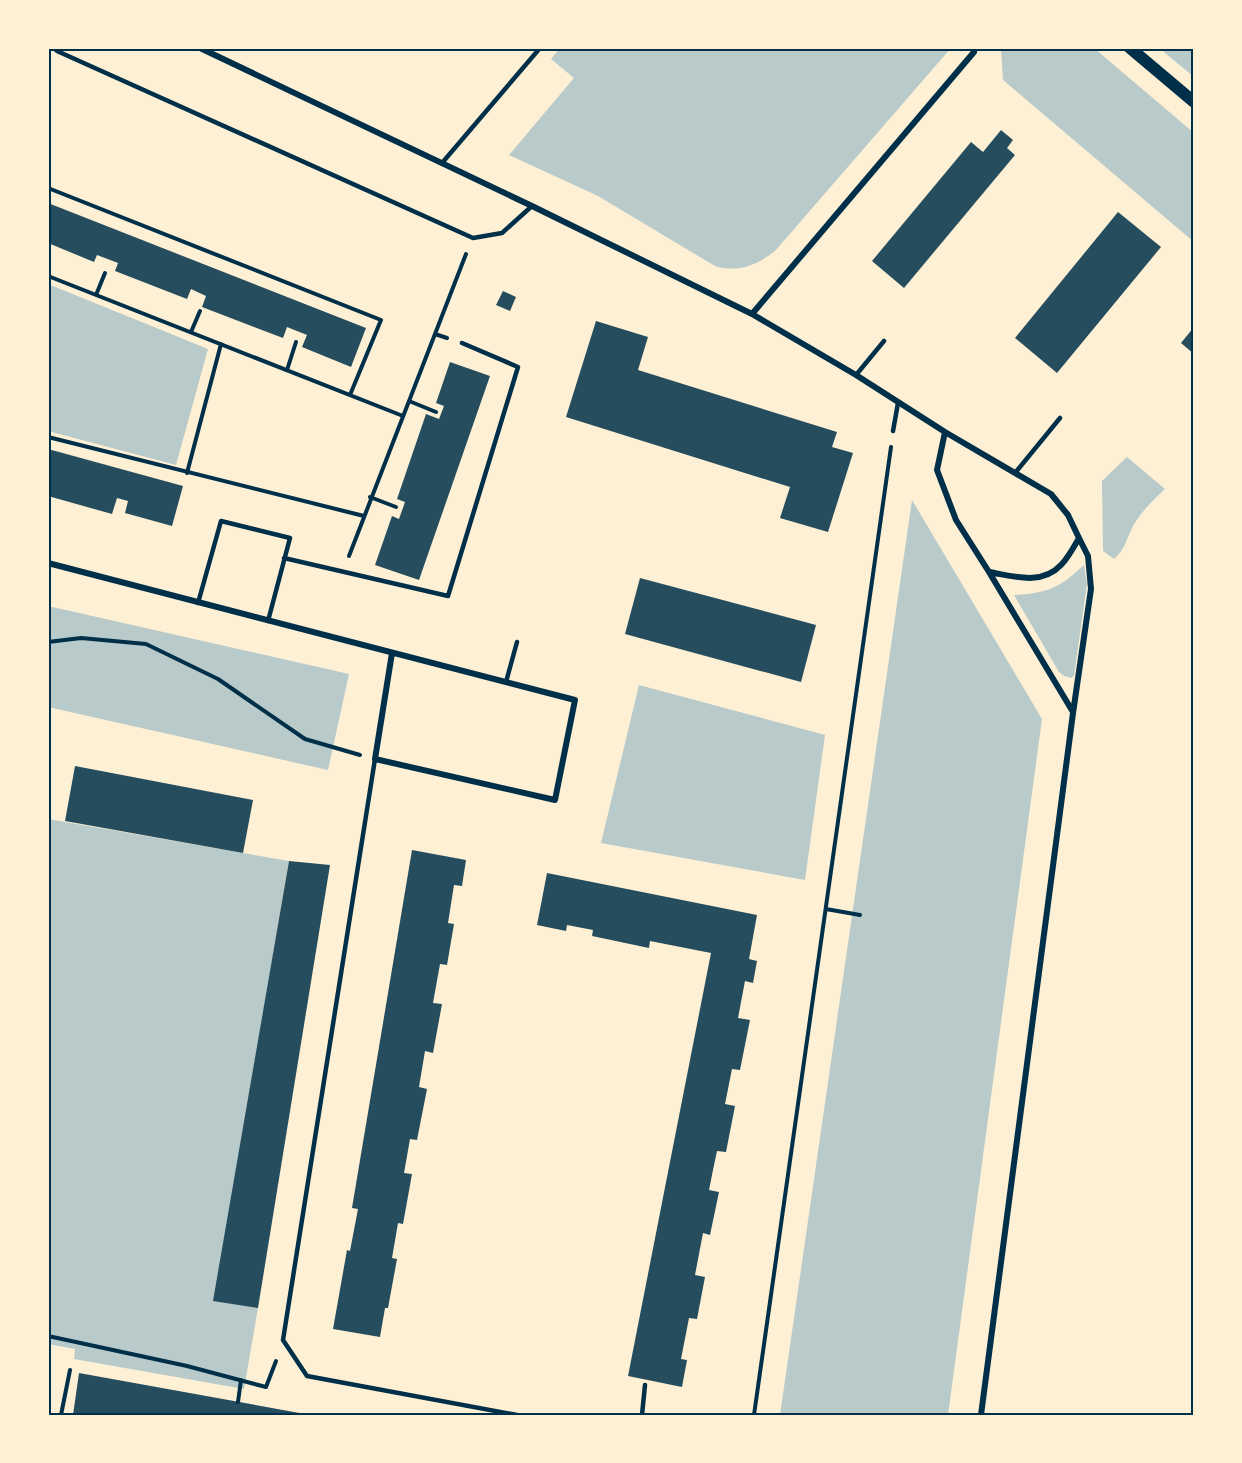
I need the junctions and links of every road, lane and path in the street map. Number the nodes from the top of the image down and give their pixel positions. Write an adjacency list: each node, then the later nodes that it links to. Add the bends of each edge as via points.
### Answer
1 (54, 48): 10 (lane)
2 (200, 48): 7 (street)
3 (540, 48): 7 (lane)
4 (975, 48): 15 (street)
5 (1130, 48): 6 (main road)
6 (1194, 102)
7 (442, 163): 9 (street)
8 (48, 188): 24 (path, via 381,320)
9 (532, 206): 10 (lane, via 502,234); 15 (street)
10 (473, 238): 17 (path)
11 (105, 273): 13 (path)
12 (48, 276): 13 (path)
13 (96, 295): 16 (path)
14 (200, 311): 16 (path)
15 (752, 314): 23 (street)
16 (191, 332): 20 (path)
17 (435, 334): 21 (path); 25 (path)
18 (884, 341): 23 (lane)
19 (296, 342): 22 (path)
20 (220, 344): 22 (path); 33 (path)
21 (462, 344): 41 (lane, via 519,367 448,596)
22 (287, 369): 24 (path)
23 (856, 375): 26 (street)
24 (350, 395): 28 (path)
25 (410, 401): 27 (path); 28 (path)
26 (898, 403): 30 (lane); 31 (street)
27 (436, 412)
28 (403, 416): 35 (path)
29 (1060, 418): 34 (lane)
30 (893, 431): 51 (path)
31 (945, 432): 34 (street); 42 (street, via 937,470 956,520)
32 (48, 437): 33 (path)
33 (187, 473): 37 (path)
34 (1015, 473): 38 (street, via 1051,494 1068,515)
35 (370, 498): 36 (path); 37 (path)
36 (396, 507)
37 (364, 516): 41 (path)
38 (1079, 538): 42 (street, via 1060,566 1045,576 1029,579); 49 (street, via 1088,556 1091,589)
39 (284, 558): 41 (lane); 43 (lane, via 290,538 221,521); 44 (lane)
40 (48, 563): 43 (street)
41 (343, 572)
42 (989, 572): 49 (street)
43 (198, 603): 44 (street)
44 (268, 621): 47 (street)
45 (48, 642): 50 (path, via 81,638 146,644 218,679 305,739)
46 (517, 642): 48 (lane)
47 (393, 653): 48 (street); 50 (street)
48 (506, 682): 50 (street, via 575,700 555,800)
49 (1073, 713): 63 (street)
50 (375, 759): 54 (lane)
51 (826, 909): 52 (path); 62 (path)
52 (860, 915)
53 (48, 1336): 56 (path)
54 (283, 1340): 56 (path, via 266,1386); 60 (lane, via 308,1376)
55 (70, 1370): 59 (path)
56 (241, 1380): 58 (path)
57 (645, 1385): 61 (lane)
58 (238, 1402)
59 (62, 1415)
60 (517, 1415)
61 (642, 1415)
62 (754, 1415)
63 (981, 1415)

